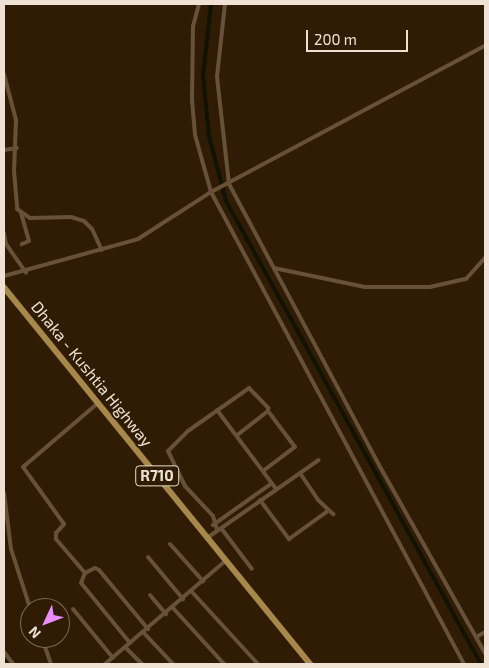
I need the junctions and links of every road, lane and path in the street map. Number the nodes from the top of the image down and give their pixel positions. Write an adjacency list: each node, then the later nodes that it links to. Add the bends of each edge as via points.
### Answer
1 (199, 4): 8 (street, via 193,26 192,100 196,135)
2 (225, 4): 7 (street, via 217,77)
3 (485, 46): 7 (street)
4 (4, 74): 5 (street, via 16,120)
5 (17, 148): 6 (street); 9 (street, via 14,186 17,209)
6 (4, 150)
7 (229, 184): 8 (street); 14 (street)
8 (211, 192): 12 (street, via 138,239); 63 (street)
9 (21, 213): 11 (street, via 29,241); 12 (street, via 30,218 71,217 84,221 92,229)
10 (4, 233): 15 (street, via 6,244)
11 (22, 244)
12 (102, 250): 15 (street)
13 (485, 258): 14 (street, via 466,279 430,287 365,287)
14 (274, 268): 48 (street)
15 (26, 273): 16 (street)
16 (4, 276)
17 (4, 287): 18 (main road, Dhaka - Kushtia Highway / R710)
18 (98, 403): 31 (main road, Dhaka - Kushtia Highway / R710); 36 (street, via 23,468 64,524 56,539)
19 (217, 410): 20 (street, via 249,388); 21 (street); 29 (street, via 168,451 185,486 212,516)
20 (268, 412): 21 (street); 23 (street, via 295,447)
21 (237, 436): 23 (street)
22 (319, 460): 24 (street)
23 (263, 471): 25 (street)
24 (300, 473): 26 (street); 28 (street, via 331,512 289,540 271,520)
25 (272, 483): 26 (street); 29 (street)
26 (276, 489): 28 (street)
27 (4, 493): 40 (street, via 11,549)
28 (260, 500): 30 (street)
29 (213, 525): 30 (street)
30 (219, 529): 31 (street); 35 (street)
31 (207, 538): 34 (main road, Dhaka - Kushtia Highway / R710)
32 (170, 544): 37 (street)
33 (148, 557): 41 (street)
34 (225, 561): 37 (street); 62 (main road, Dhaka - Kushtia Highway / R710)
35 (252, 569)
36 (85, 573): 45 (street, via 95,568 99,570); 49 (street, via 81,583)
37 (203, 581): 38 (street)
38 (192, 592): 41 (street); 61 (street)
39 (150, 595): 44 (street)
40 (27, 598)
41 (184, 599): 42 (street)
42 (173, 608): 44 (street); 60 (street)
43 (73, 609): 54 (street)
44 (166, 614): 45 (street)
45 (148, 629): 46 (street)
46 (144, 632): 49 (street); 59 (street)
47 (485, 632): 48 (street)
48 (476, 637): 52 (street)
49 (130, 643): 50 (street)
50 (125, 647): 54 (street); 58 (street)
51 (45, 648): 57 (street)
52 (485, 650)
53 (4, 652): 56 (street)
54 (113, 658): 55 (street)
55 (108, 663)
56 (13, 664)
57 (51, 664)
58 (142, 664)
59 (173, 664)
60 (224, 664)
61 (258, 664)
62 (310, 664)
63 (464, 664)

